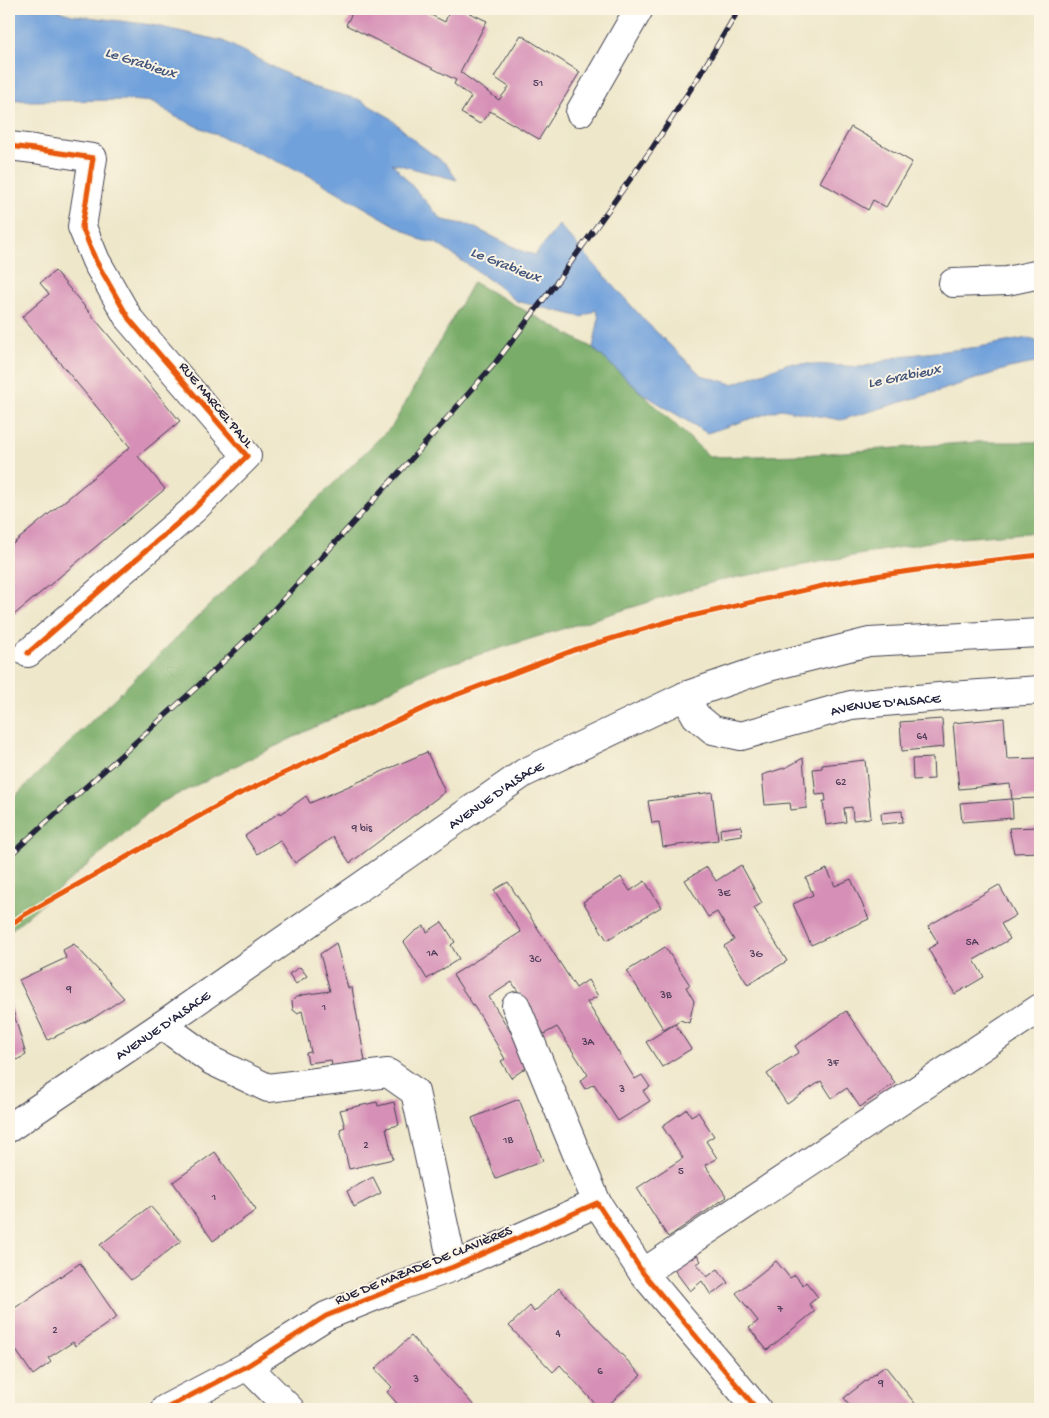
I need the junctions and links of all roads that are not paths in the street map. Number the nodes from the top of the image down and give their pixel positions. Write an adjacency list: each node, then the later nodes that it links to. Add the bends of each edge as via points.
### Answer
1 (639, 9): 2 (street)
2 (580, 112)
3 (9, 146): 7 (street, RUE MARCEL PAUL, via 93,158 82,227 96,262 130,319 247,456 193,510)
4 (1040, 274): 5 (street, via 1007,281)
5 (952, 283)
6 (1040, 632): 9 (street, via 869,642 769,667)
7 (28, 653)
8 (1040, 690): 9 (street, AVENUE D'ALSACE, via 851,705 741,736 713,730 696,716)
9 (685, 696): 12 (street, AVENUE D'ALSACE, via 524,773)
10 (516, 1006): 14 (street)
11 (1040, 1008): 16 (street)
12 (162, 1025): 13 (street, AVENUE D'ALSACE); 15 (street, via 212,1061 268,1088 388,1073 415,1092)
13 (9, 1128)
14 (597, 1203): 15 (street, RUE DE MAZADE DE CLAVIÈRES); 16 (street)
15 (453, 1267): 17 (street, RUE DE MAZADE DE CLAVIÈRES, via 326,1316)
16 (644, 1273): 20 (street)
17 (247, 1366): 18 (street, RUE DE MAZADE DE CLAVIÈRES); 19 (street)
18 (165, 1409)
19 (290, 1409)
20 (757, 1409)

